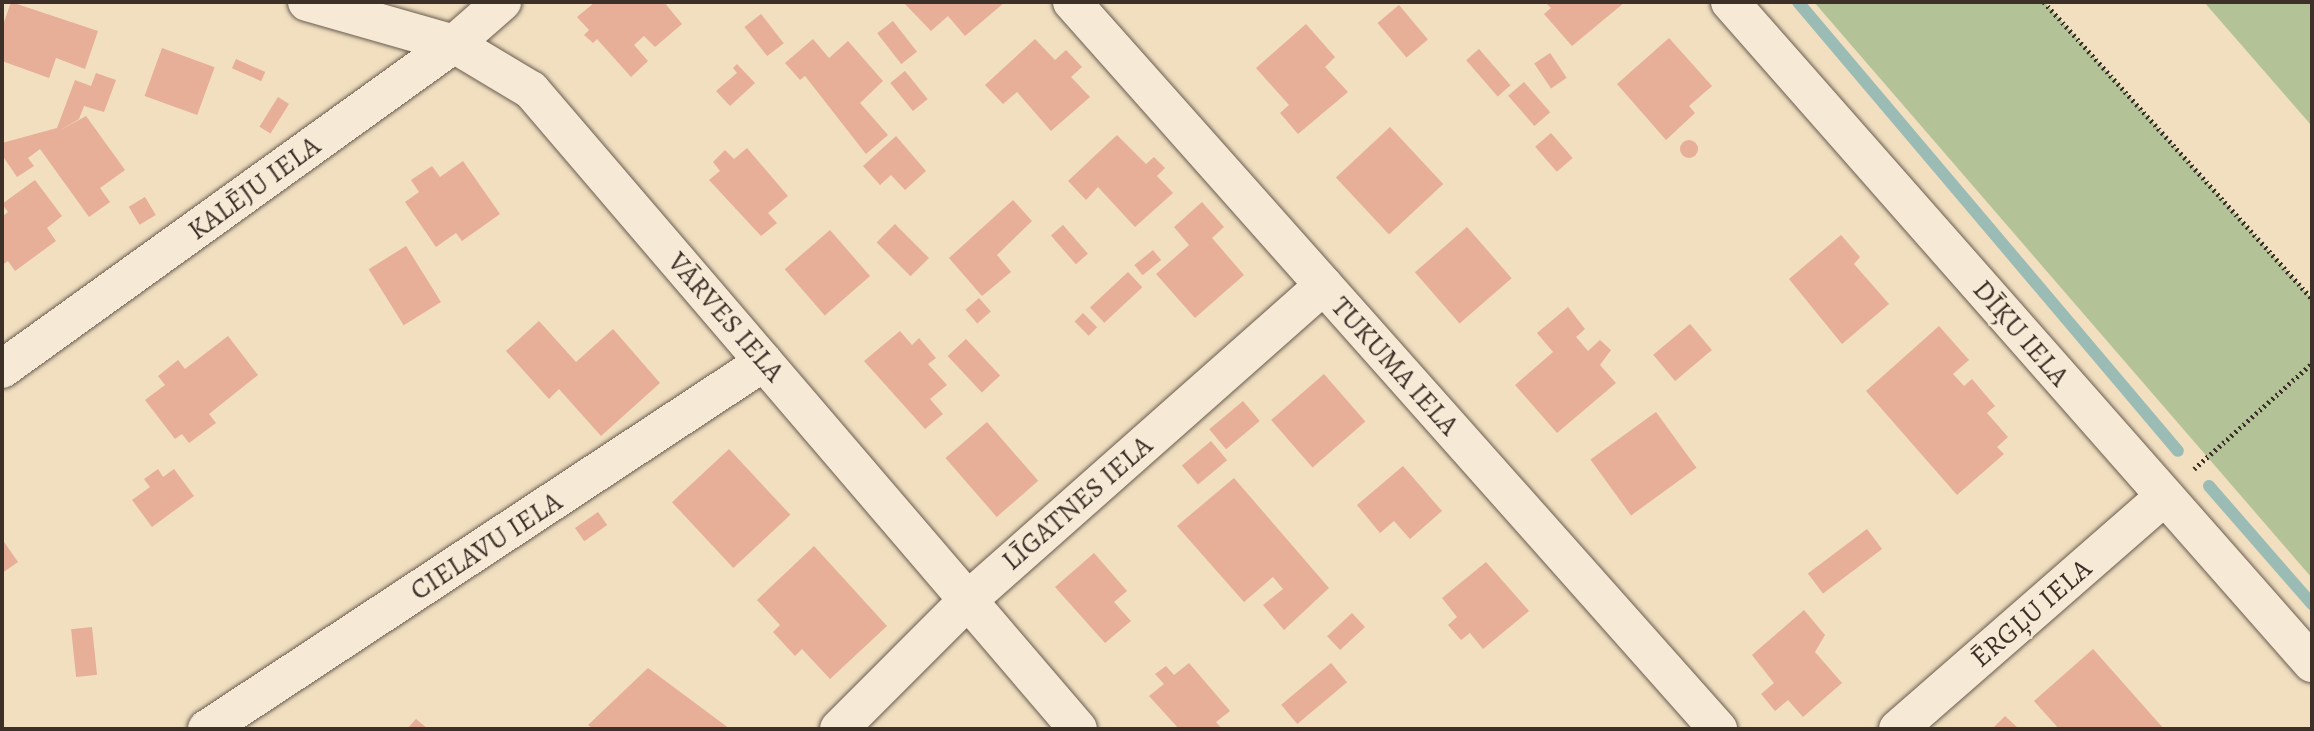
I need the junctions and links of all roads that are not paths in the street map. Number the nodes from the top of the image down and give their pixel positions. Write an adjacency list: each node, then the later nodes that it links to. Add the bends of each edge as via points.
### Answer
1 (307, 2): 5 (street, VĀRVES IELA)
2 (502, 2): 5 (street, KALĒJU IELA)
3 (1072, 2): 6 (street, TUKUMA IELA)
4 (1730, 2): 9 (street, DĪĶU IELA)
5 (454, 44): 7 (street, VĀRVES IELA, via 531,90); 8 (street, KALĒJU IELA)
6 (1324, 285): 10 (street, LĪGATNES IELA); 15 (street, TUKUMA IELA)
7 (764, 362): 10 (street, VĀRVES IELA); 12 (street, CIELAVU IELA)
8 (2, 369)
9 (2165, 496): 11 (street, DĪĶU IELA); 16 (street, ĒRGĻU IELA)
10 (968, 600): 13 (street, LĪGATNES IELA); 14 (street, VĀRVES IELA)
11 (2312, 663)
12 (207, 729)
13 (839, 729)
14 (1078, 729)
15 (1718, 729)
16 (1898, 729)

